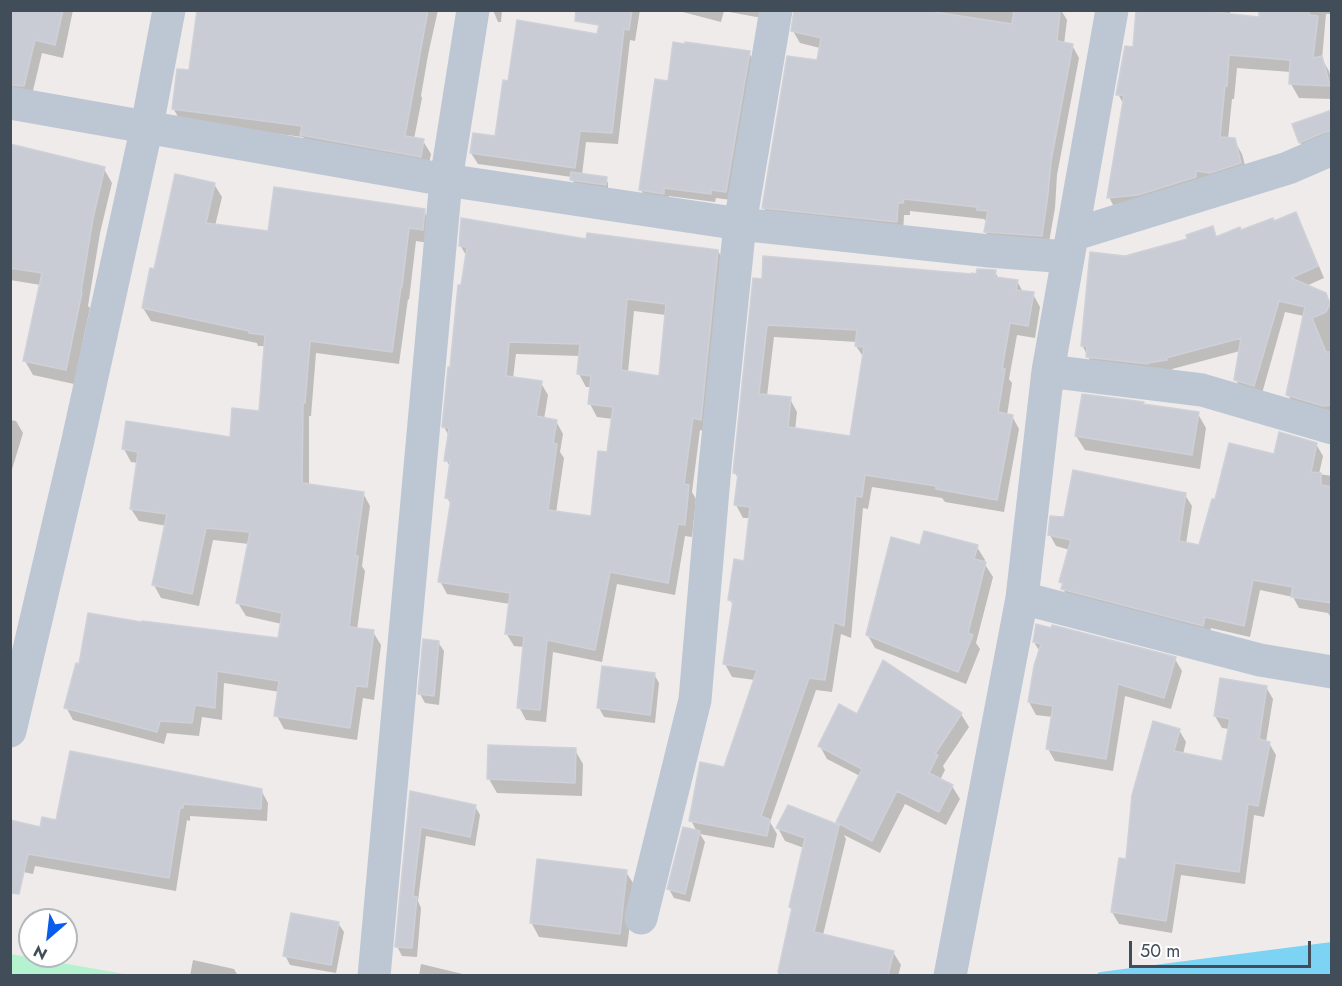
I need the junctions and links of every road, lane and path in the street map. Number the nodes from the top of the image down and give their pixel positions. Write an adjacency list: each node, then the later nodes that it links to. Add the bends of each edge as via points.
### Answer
1 (168, 10): 6 (street)
2 (473, 10): 8 (street)
3 (776, 10): 9 (street)
4 (1112, 10): 10 (street)
5 (10, 103): 6 (street)
6 (147, 126): 8 (street); 15 (street)
7 (1332, 149): 10 (street)
8 (446, 180): 9 (street); 17 (street)
9 (740, 224): 10 (street, via 988,251); 16 (street, via 695,700)
10 (1070, 246): 11 (street)
11 (1048, 371): 12 (street, via 1202,390); 13 (street)
12 (1332, 428)
13 (1022, 598): 14 (street, via 1260,660); 18 (street)
14 (1332, 672)
15 (10, 731)
16 (641, 918)
17 (374, 975)
18 (950, 975)

